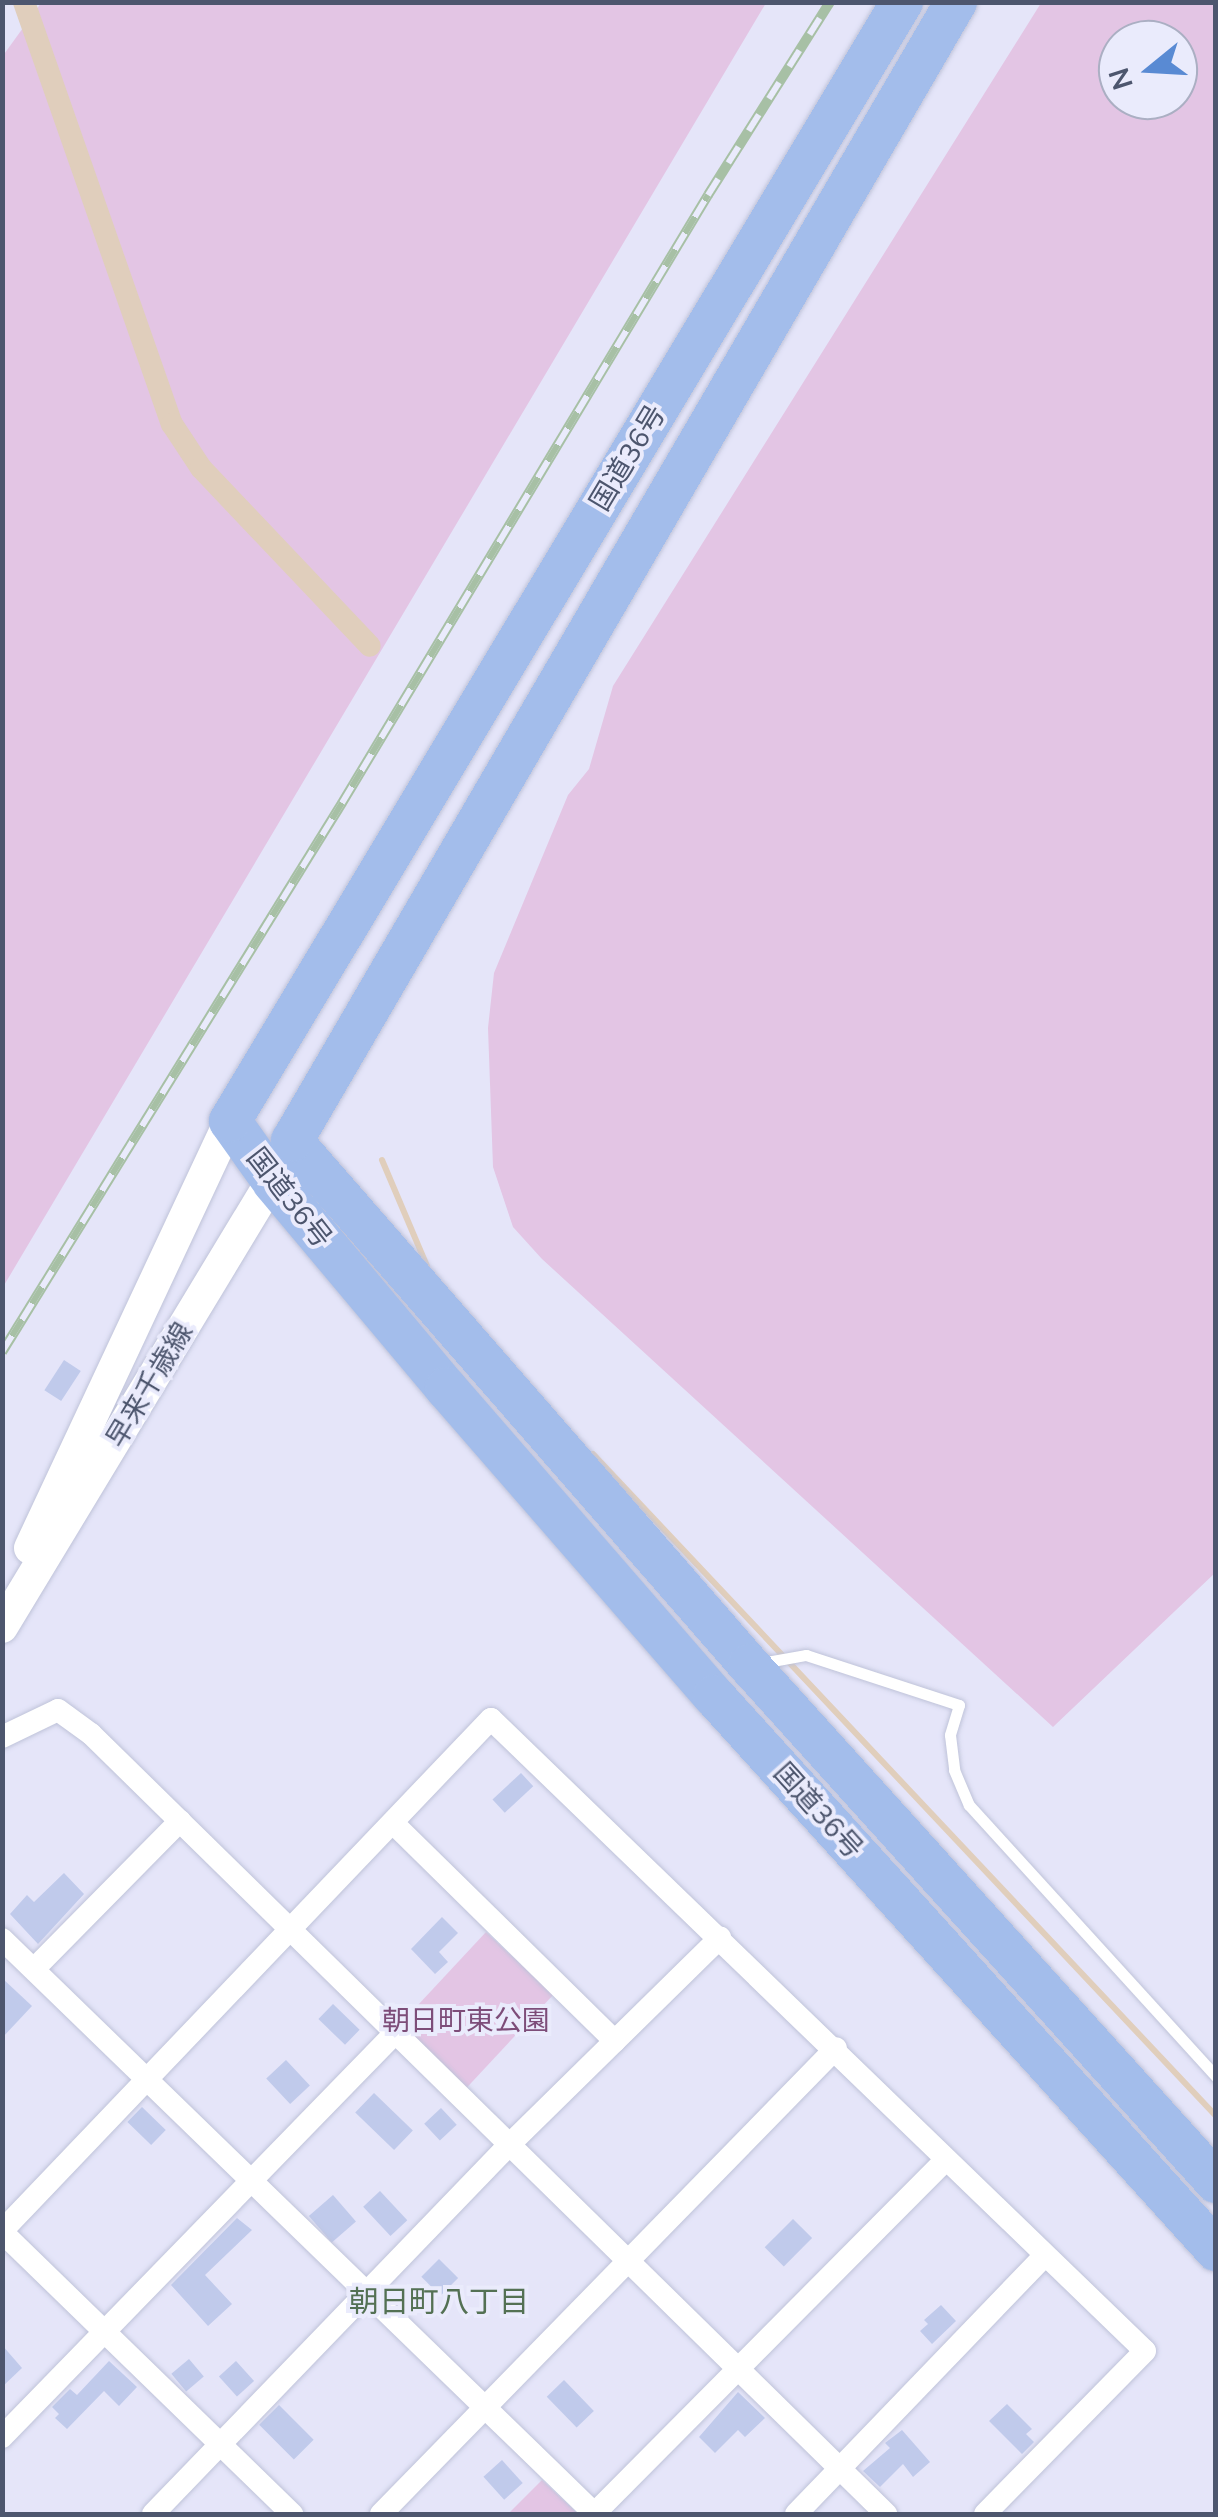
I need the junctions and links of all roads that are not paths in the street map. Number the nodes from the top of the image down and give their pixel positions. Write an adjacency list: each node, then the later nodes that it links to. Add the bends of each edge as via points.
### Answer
1 (902, 2): 3 (highway, 国道36号)
2 (956, 2): 4 (highway, 国道36号)
3 (230, 1121): 4 (highway); 5 (highway, 国道36号); 6 (main road, 早来千歳線)
4 (292, 1141): 5 (main road, 早来千歳線); 8 (highway, 国道36号)
5 (274, 1183): 7 (main road, 早来千歳線); 8 (highway, 国道36号)
6 (2, 1606)
7 (2, 1626)
8 (732, 1680): 19 (lane, via 806,1655 959,1705 950,1734 954,1770 969,1805); 24 (highway, 国道36号); 26 (highway, 国道36号)
9 (2, 1737): 10 (street, via 58,1710)
10 (180, 1821): 12 (street); 15 (street)
11 (393, 1823): 12 (street); 14 (street, via 491,1719); 17 (street)
12 (290, 1930): 16 (street); 20 (street)
13 (2, 1938): 15 (street)
14 (720, 1938): 17 (street); 18 (street)
15 (34, 1969): 20 (street)
16 (396, 2033): 21 (street); 23 (street)
17 (615, 2041): 21 (street)
18 (836, 2048): 22 (street); 28 (street)
19 (1216, 2076)
20 (147, 2078): 23 (street); 25 (street)
21 (509, 2145): 28 (street); 29 (street)
22 (946, 2160): 27 (street); 31 (street)
23 (250, 2180): 29 (street); 30 (street)
24 (1216, 2182)
25 (2, 2231): 30 (street)
26 (1216, 2250)
27 (1044, 2254): 35 (street); 42 (street, via 1145,2351)
28 (629, 2262): 31 (street); 32 (street)
29 (366, 2292): 32 (street); 34 (street)
30 (105, 2332): 33 (street); 34 (street)
31 (736, 2368): 35 (street); 39 (street)
32 (486, 2408): 38 (street); 39 (street)
33 (2, 2438)
34 (220, 2445): 36 (street); 37 (street)
35 (840, 2469): 40 (street); 41 (street)
36 (153, 2514)
37 (292, 2514)
38 (381, 2514)
39 (594, 2514)
40 (796, 2514)
41 (886, 2514)
42 (985, 2514)

